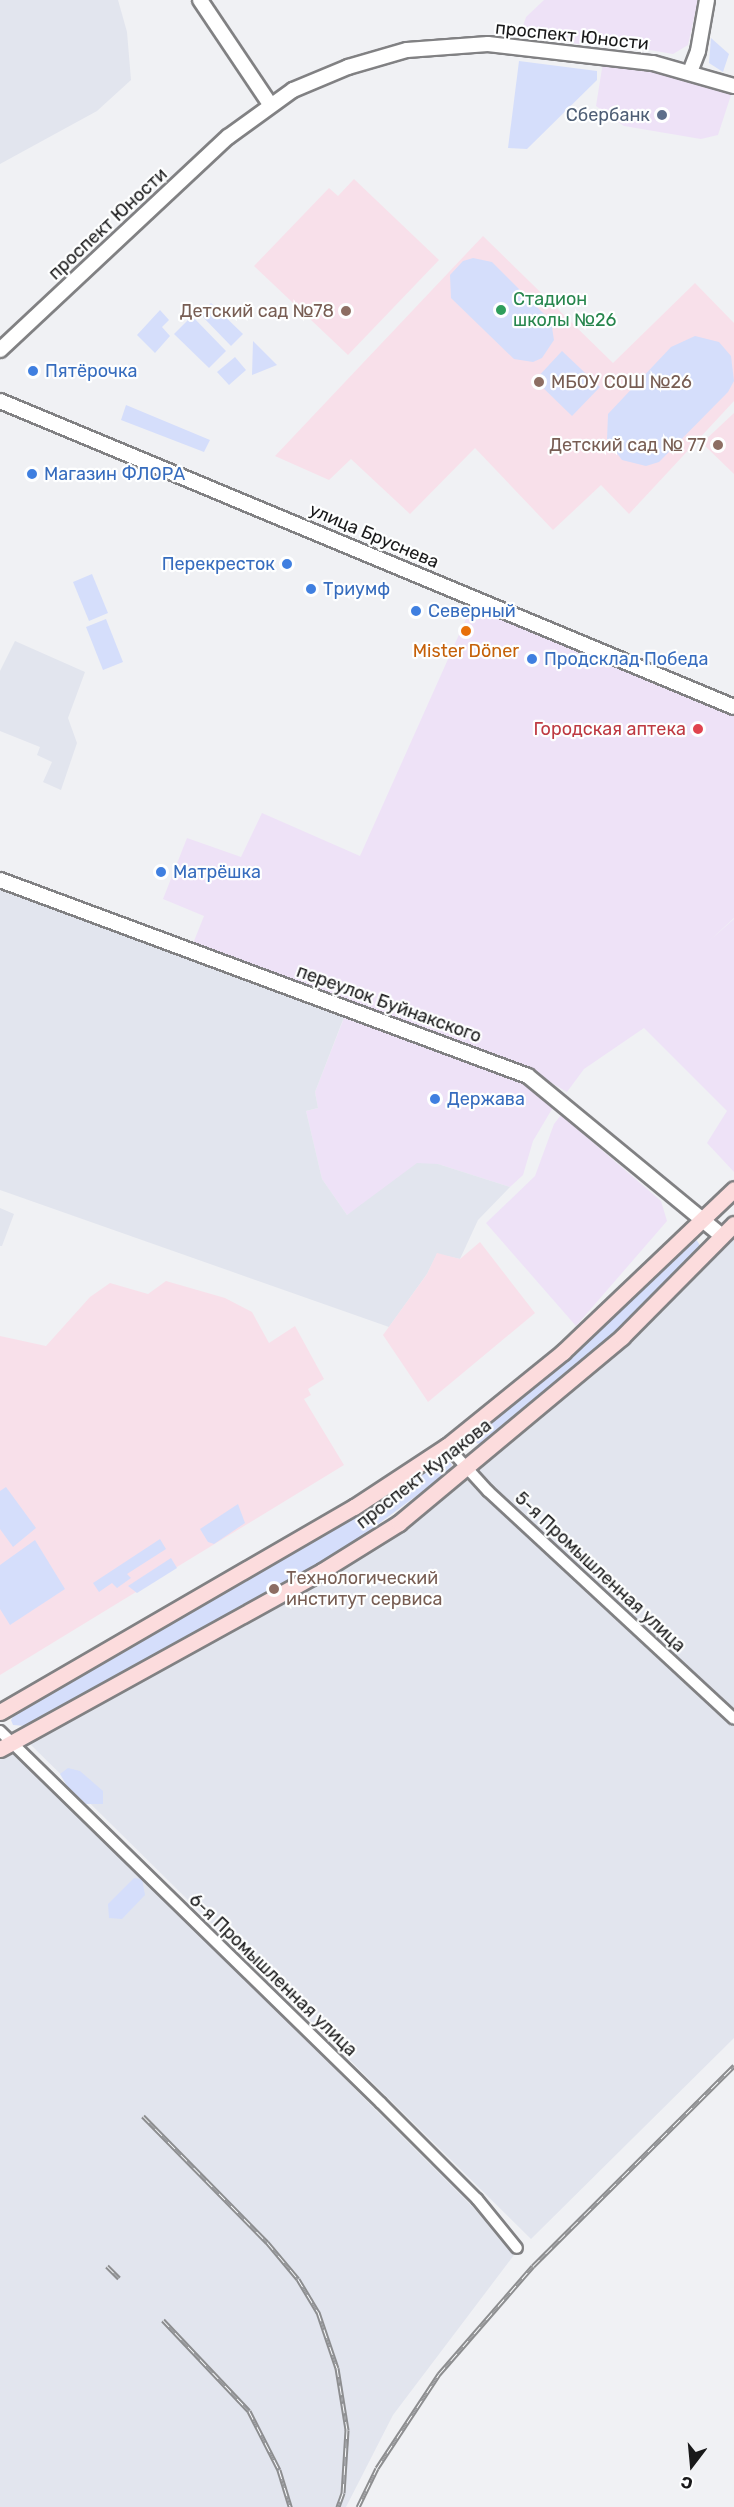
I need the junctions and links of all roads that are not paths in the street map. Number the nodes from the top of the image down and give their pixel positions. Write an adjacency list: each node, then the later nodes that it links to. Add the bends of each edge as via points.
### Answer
1 (200, 0): 5 (street)
2 (707, 0): 3 (street, via 699,51)
3 (690, 72): 4 (street, проспект Юности); 5 (street, проспект Юности, via 538,47 460,44 378,57 319,78)
4 (734, 86)
5 (270, 104): 6 (street, проспект Юности, via 214,150)
6 (0, 350)
7 (0, 401): 8 (street, улица Бруснева)
8 (734, 707)
9 (0, 880): 11 (street, переулок Буйнакского, via 528,1076 678,1203)
10 (734, 1189): 11 (main road, проспект Кулакова)
11 (705, 1218): 13 (street, переулок Буйнакского); 14 (main road, проспект Кулакова, via 563,1352)
12 (734, 1224): 13 (main road, проспект Кулакова)
13 (723, 1236): 15 (main road, проспект Кулакова, via 622,1337)
14 (447, 1446): 15 (street, 5-я Промышленная улица); 16 (main road, проспект Кулакова, via 359,1504)
15 (466, 1469): 17 (street, 5-я Промышленная улица); 18 (main road, проспект Кулакова, via 399,1523 322,1571)
16 (0, 1712)
17 (734, 1719)
18 (4, 1740): 19 (street, 6-я Промышленная улица, via 389,2110 477,2199)
19 (518, 2248)

